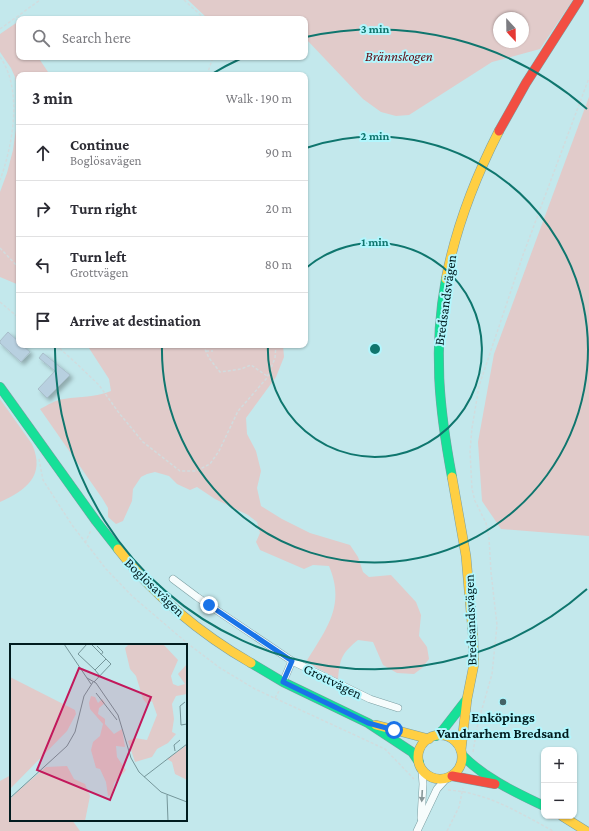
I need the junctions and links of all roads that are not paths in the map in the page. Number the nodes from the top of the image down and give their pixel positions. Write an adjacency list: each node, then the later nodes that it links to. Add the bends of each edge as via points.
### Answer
1 (579, 0): 6 (street, Bredsandsvägen, via 526,84 480,169 453,249 443,295 438,336 441,407 468,568 473,614 474,664)
2 (0, 387): 5 (street, Boglösavägen, via 96,521 149,584 207,634 233,653)
3 (173, 579): 4 (street, Grottvägen)
4 (292, 661): 5 (street); 7 (street, Grottvägen, via 370,699)
5 (283, 682): 8 (street, Boglösavägen)
6 (467, 699): 9 (street, via 443,730); 10 (street, Bredsandsvägen)
7 (398, 708)
8 (368, 723): 9 (street, Boglösavägen); 11 (street, Boglösavägen, via 412,752)
9 (432, 737): 10 (street, via 453,739); 11 (street, via 420,748)
10 (462, 753): 12 (street, via 460,767); 13 (street, via 472,766)
11 (420, 766): 12 (street, via 427,776 433,779); 16 (street, one-way to 16, via 423,784)
12 (449, 778): 13 (street, via 466,778); 16 (street, via 437,789)
13 (501, 786): 14 (street)
14 (541, 805)
15 (567, 819): 18 (street)
16 (421, 822): 17 (street)
17 (417, 831)
18 (586, 831)

